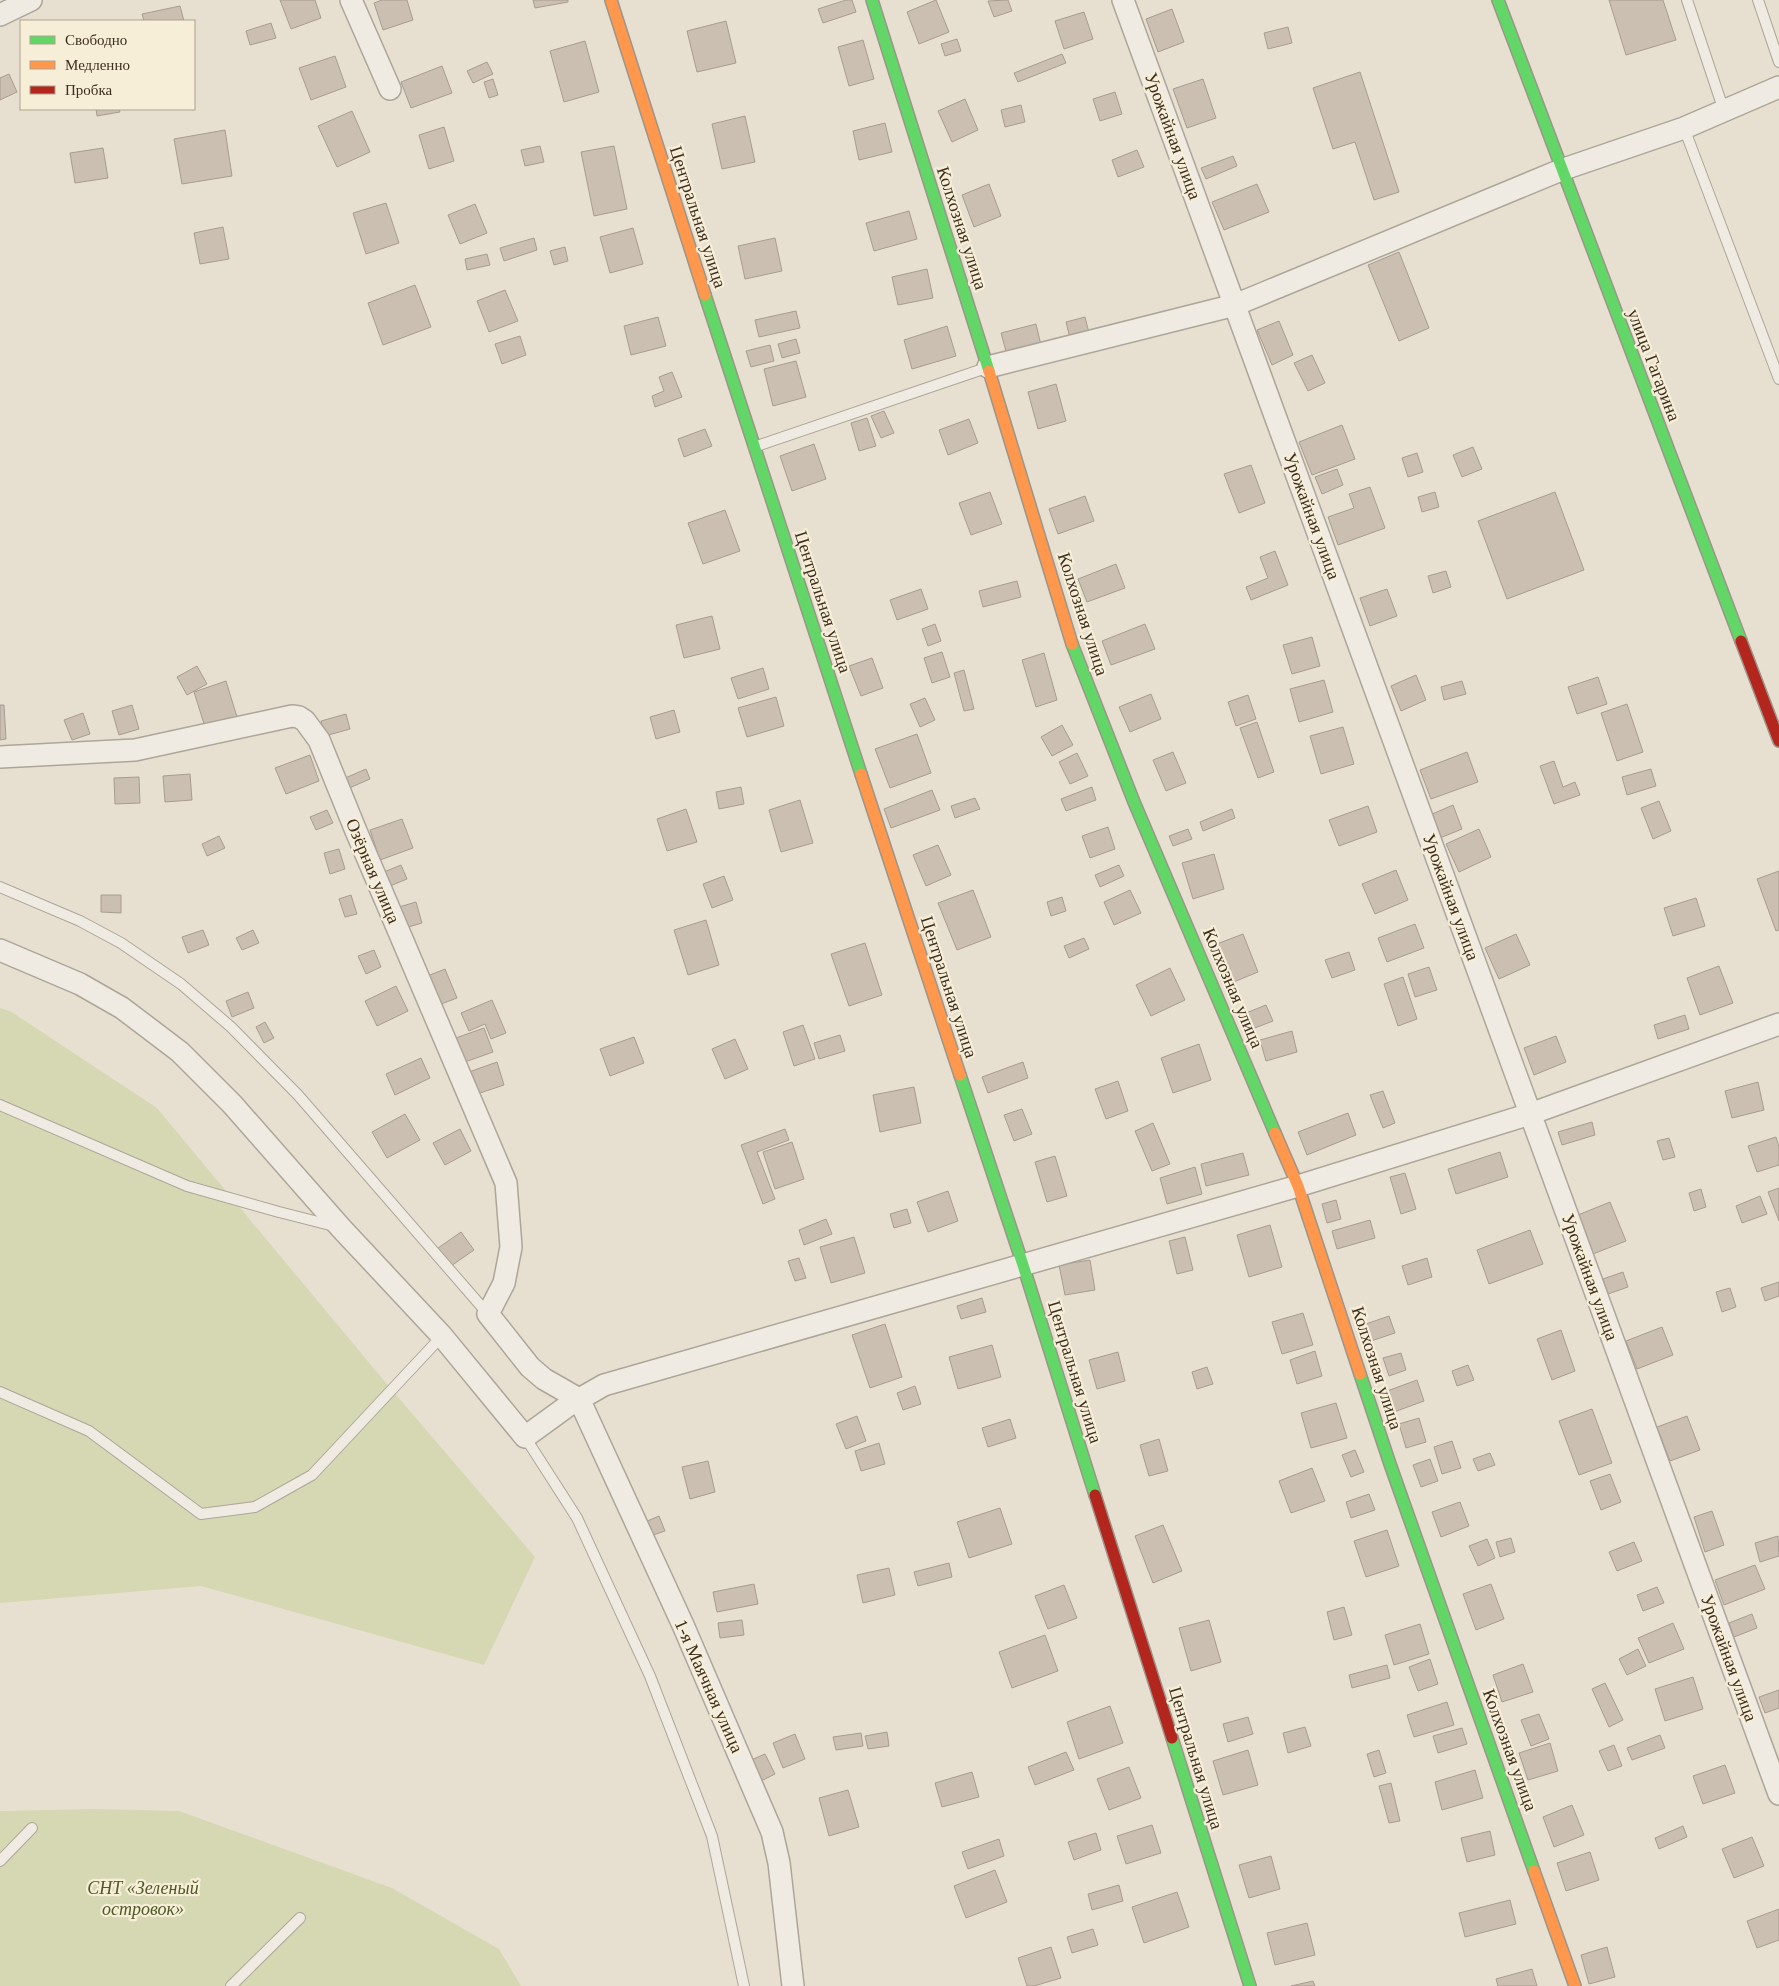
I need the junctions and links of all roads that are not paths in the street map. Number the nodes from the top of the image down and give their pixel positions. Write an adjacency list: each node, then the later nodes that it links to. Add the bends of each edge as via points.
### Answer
1 (31, 0): 9 (street)
2 (351, 0): 12 (street)
3 (611, 0): 19 (street, Центральная улица)
4 (872, 0): 17 (street, Колхозная улица)
5 (1123, 0): 16 (street, Урожайная улица)
6 (1498, 0): 15 (street, улица Гагарина)
7 (1687, 0): 13 (lane)
8 (1758, 0): 10 (lane)
9 (0, 15)
10 (1779, 62)
11 (1779, 88): 13 (street)
12 (390, 89)
13 (1724, 111): 14 (street)
14 (1684, 128): 15 (street); 18 (lane)
15 (1561, 170): 16 (street); 20 (street, улица Гагарина)
16 (1236, 305): 17 (street); 26 (street, Урожайная улица)
17 (988, 367): 19 (lane); 27 (street, Колхозная улица, via 1069,637 1134,802)
18 (1779, 379)
19 (753, 447): 29 (street, Центральная улица)
20 (1779, 741)
21 (0, 757): 30 (street, Озёрная улица, via 135,750 292,716 299,717 313,729 506,1183 511,1247 504,1284)
22 (0, 887): 30 (lane, via 80,921 121,943 181,984 230,1027 298,1095)
23 (0, 950): 28 (street, via 36,964 122,1008 180,1052 232,1104)
24 (1779, 1024): 26 (street)
25 (0, 1105): 28 (lane, via 187,1186)
26 (1530, 1114): 27 (street); 35 (street, Урожайная улица)
27 (1298, 1186): 29 (street); 43 (street, Колхозная улица, via 1390,1464)
28 (341, 1228): 31 (street)
29 (1023, 1265): 33 (street, via 604,1385); 42 (street, Центральная улица)
30 (488, 1314): 33 (street, via 530,1367)
31 (442, 1336): 32 (lane, via 312,1474 255,1507 201,1514 89,1431); 34 (street)
32 (0, 1392)
33 (579, 1399): 34 (street); 41 (street, 1-я Маячная улица, via 683,1625 772,1832 779,1863)
34 (525, 1437): 40 (lane, via 577,1518 650,1676 712,1836)
35 (1779, 1794)
36 (32, 1828): 37 (lane)
37 (0, 1861)
38 (300, 1918): 39 (lane)
39 (231, 1986)
40 (744, 1986)
41 (793, 1986)
42 (1250, 1986)
43 (1575, 1986)

